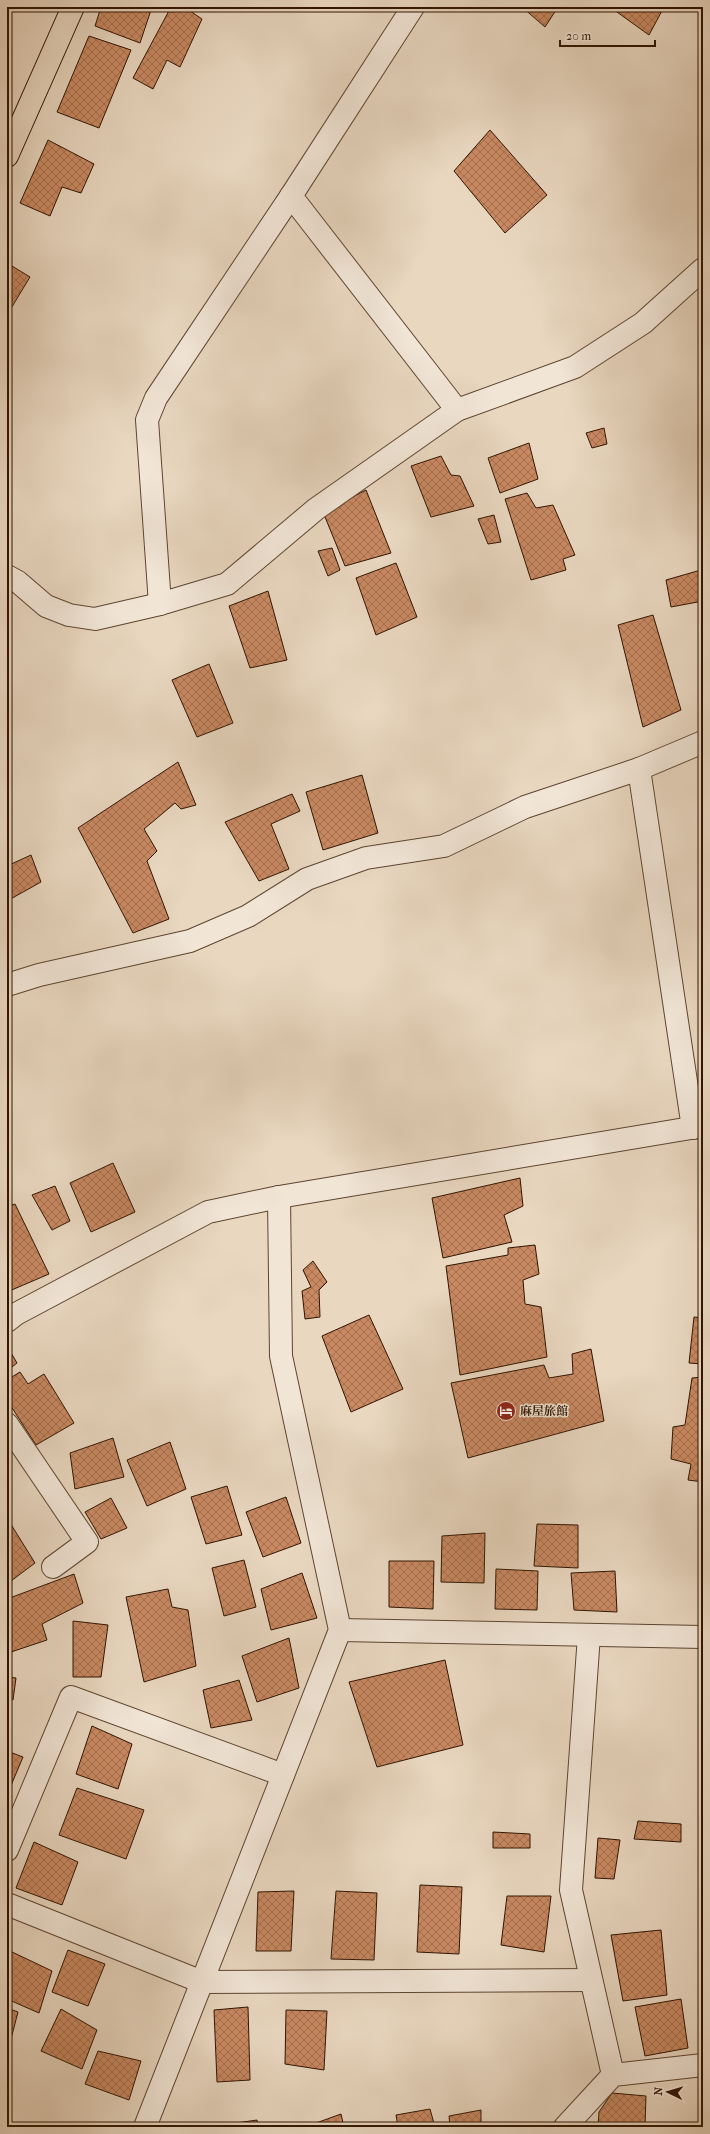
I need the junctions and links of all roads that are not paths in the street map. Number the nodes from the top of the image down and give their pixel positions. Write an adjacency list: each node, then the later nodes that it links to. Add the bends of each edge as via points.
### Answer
1 (73, 7): 3 (main road)
2 (413, 7): 4 (street)
3 (7, 156)
4 (290, 196): 6 (street); 8 (street, via 156,398 147,420)
5 (703, 269): 6 (street, via 643,323 575,367)
6 (457, 410): 8 (street, via 316,509 227,584)
7 (7, 576): 8 (street, via 46,606 69,615 96,619)
8 (160, 604)
9 (703, 742): 10 (street)
10 (639, 768): 11 (street, via 525,807 444,846 366,858 307,880 248,916 190,940 39,975); 12 (street)
11 (7, 985)
12 (698, 1127): 13 (street)
13 (279, 1197): 14 (street, via 208,1212); 17 (street, via 281,1356)
14 (7, 1321)
15 (7, 1424): 16 (street, via 87,1542)
16 (53, 1567)
17 (340, 1630): 18 (street); 20 (street)
18 (589, 1635): 19 (street); 23 (street, via 571,1890)
19 (703, 1637)
20 (283, 1775): 21 (street, via 71,1696); 24 (street)
21 (7, 1850)
22 (7, 1904): 24 (street)
23 (591, 1980): 24 (street); 26 (street)
24 (202, 1982): 27 (street)
25 (703, 2065): 26 (street)
26 (613, 2075): 28 (street)
27 (145, 2127)
28 (565, 2127)

